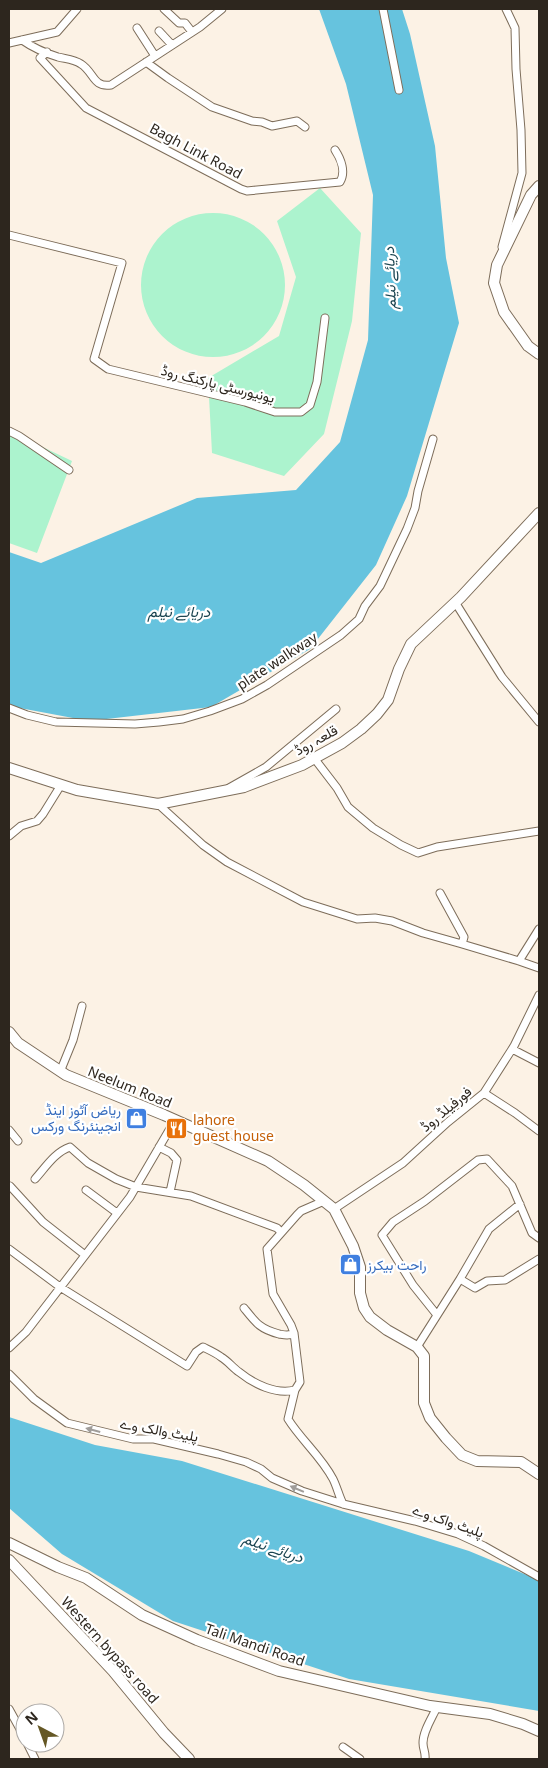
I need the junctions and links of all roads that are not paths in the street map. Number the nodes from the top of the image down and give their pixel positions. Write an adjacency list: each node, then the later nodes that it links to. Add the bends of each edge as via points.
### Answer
1 (76, 9): 9 (street, via 56,32)
2 (164, 9): 8 (street, via 179,23 185,23)
3 (222, 9): 8 (street)
4 (384, 9): 15 (street)
5 (506, 9): 20 (street, via 515,28 522,173)
6 (137, 28): 13 (street)
7 (159, 30): 11 (street)
8 (192, 32): 11 (street)
9 (22, 40): 10 (street); 12 (street)
10 (9, 43)
11 (172, 45): 13 (street)
12 (47, 52): 14 (street, via 81,64 105,86); 17 (street, Bagh Link Road, via 40,58 86,108 247,191 340,182 342,160)
13 (155, 56): 14 (street)
14 (146, 62): 16 (street, via 212,107 272,126 297,121)
15 (399, 90)
16 (305, 127)
17 (335, 150)
18 (539, 186): 20 (street, via 531,195)
19 (9, 235): 21 (street, یونیورسٹی پارکنگ روڈ, via 122,263 94,359 108,369 275,412 301,412 310,405 317,382)
20 (497, 264): 22 (street, via 494,283 504,312 528,346)
21 (325, 318)
22 (539, 354)
23 (9, 431): 25 (street)
24 (433, 439): 28 (street, plate walkway, via 408,529 380,586 359,619 341,635 267,685 210,711 159,722 56,722)
25 (69, 470)
26 (539, 513): 27 (street, قلعہ روڈ)
27 (455, 602): 30 (street, via 502,677); 31 (street, قلعہ روڈ, via 411,644 388,700 378,714 342,743)
28 (9, 708)
29 (336, 709): 34 (street, via 266,766)
30 (539, 722)
31 (314, 758): 34 (street, قلعہ روڈ, via 244,787); 36 (street, via 348,807 400,846 418,853 437,847)
32 (9, 768): 33 (street, قلعہ روڈ)
33 (61, 785): 35 (street, قلعہ روڈ); 37 (street, via 37,821 21,826)
34 (224, 791): 35 (street, قلعہ روڈ)
35 (158, 804): 40 (street, via 227,862 303,902 357,919 392,921)
36 (539, 831)
37 (9, 836)
38 (440, 893): 40 (street, via 464,937)
39 (539, 929): 41 (street)
40 (462, 944): 41 (street)
41 (520, 961): 42 (street)
42 (539, 968)
43 (539, 995): 46 (street, فورفیلڈ روڈ)
44 (82, 1006): 48 (street)
45 (9, 1032): 48 (street, Neelum Road, via 18,1043)
46 (512, 1048): 47 (street); 49 (street, فورفیلڈ روڈ)
47 (539, 1063)
48 (60, 1072): 50 (street, Neelum Road)
49 (484, 1093): 52 (street); 62 (street, فورفیلڈ روڈ, via 403,1163)
50 (175, 1120): 54 (street); 60 (street, Neelum Road, via 268,1160)
51 (9, 1130): 53 (street)
52 (539, 1132)
53 (18, 1141)
54 (159, 1148): 57 (street); 59 (street, via 177,1160)
55 (35, 1179): 57 (street, via 58,1154 70,1147 88,1163)
56 (10, 1186): 67 (street, via 43,1222)
57 (136, 1187): 59 (street); 63 (street)
58 (86, 1190): 63 (street)
59 (170, 1192): 64 (street, via 200,1200)
60 (324, 1201): 62 (street, Neelum Road); 64 (street, via 302,1211)
61 (520, 1204): 65 (street, via 532,1233); 69 (street, via 489,1229); 72 (street, via 512,1186 487,1159 478,1160 393,1222 382,1235 413,1285)
62 (334, 1209): 74 (street, Neelum Road, via 360,1267 360,1293 364,1308 387,1330)
63 (117, 1213): 67 (street)
64 (281, 1232): 73 (street, via 266,1252 273,1294)
65 (539, 1238)
66 (9, 1249): 70 (street)
67 (85, 1255): 70 (street)
68 (539, 1259): 69 (street, via 505,1280 487,1281 476,1288)
69 (460, 1279): 72 (street)
70 (60, 1286): 75 (street, via 26,1332); 77 (street, via 187,1366 203,1347 266,1388 287,1392)
71 (244, 1308): 73 (street, via 265,1330 285,1336)
72 (437, 1315): 74 (street)
73 (294, 1333): 77 (street, via 300,1382)
74 (416, 1347): 78 (street, via 424,1356 424,1403 430,1418 462,1455 477,1461 521,1462)
75 (9, 1348)
76 (9, 1374): 79 (street, پلیٹ والک وے, one-way to 76, via 302,1491 246,1462 154,1439 124,1437 67,1423 34,1399)
77 (295, 1390): 79 (street, via 288,1419 332,1478)
78 (539, 1474)
79 (343, 1504): 82 (street, پلیٹ واک وے, via 415,1520 458,1534)
80 (9, 1542): 83 (street, Tali Mandi Road, via 86,1578 142,1614 197,1640 279,1671)
81 (9, 1560): 86 (street, Western bypass road)
82 (539, 1577)
83 (437, 1707): 84 (street, Tali Mandi Road, via 490,1714); 88 (street, via 423,1744)
84 (539, 1731)
85 (343, 1747): 87 (street)
86 (189, 1759)
87 (360, 1759)
88 (425, 1759)

